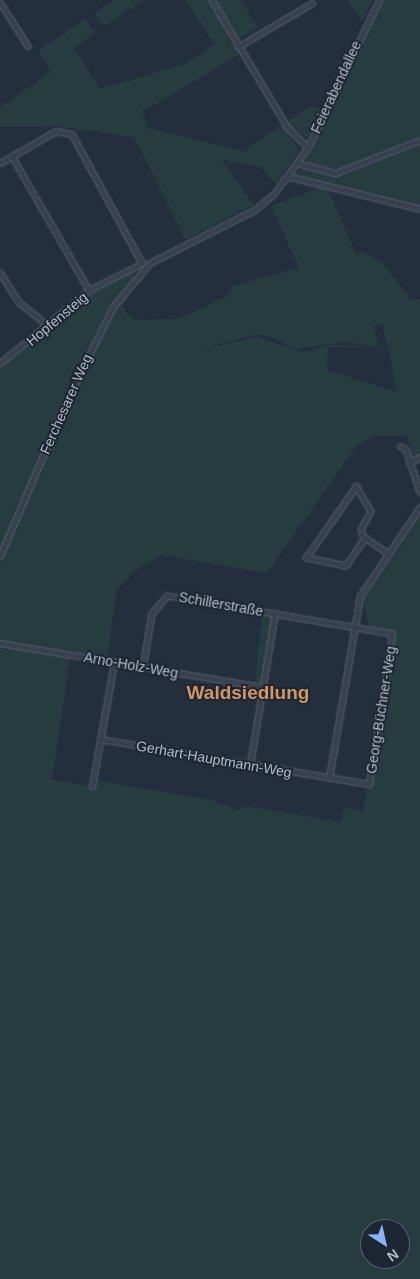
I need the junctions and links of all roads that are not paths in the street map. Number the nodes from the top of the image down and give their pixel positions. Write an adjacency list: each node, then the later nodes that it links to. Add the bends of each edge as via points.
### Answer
1 (212, 0): 6 (street)
2 (379, 0): 8 (street, Feierabendallee)
3 (0, 2): 5 (street)
4 (312, 2): 6 (street)
5 (28, 46)
6 (238, 48): 8 (street, via 288,128)
7 (420, 140): 11 (street, via 336,173)
8 (308, 148): 11 (street, Feierabendallee)
9 (12, 156): 10 (street); 14 (street, via 62,130 81,145); 17 (street)
10 (0, 163)
11 (298, 163): 12 (street, Feierabendallee)
12 (288, 174): 13 (street); 15 (street, Ferchesarer Weg, via 262,206)
13 (420, 209)
14 (142, 263): 15 (street, Ferchesarer Weg); 17 (street, Hopfensteig)
15 (150, 263): 27 (street, Ferchesarer Weg, via 113,307 93,343)
16 (0, 272): 18 (street, via 19,302)
17 (89, 290): 18 (street, Hopfensteig)
18 (49, 326): 19 (street, Hopfensteig)
19 (0, 363)
20 (400, 446): 22 (street, via 406,449)
21 (420, 457): 22 (street)
22 (409, 463): 23 (street)
23 (420, 492)
24 (420, 507): 26 (street)
25 (365, 538): 25 (street, via 346,566 306,558 356,486 371,511 361,530); 26 (street)
26 (387, 553): 29 (street, via 360,596)
27 (0, 556)
28 (275, 613): 29 (street, Schillerstraße); 32 (street, Schillerstraße, via 167,596 152,614); 33 (street)
29 (353, 627): 36 (street); 36 (street, Georg-Büchner-Weg, via 392,634 371,779 366,786)
30 (0, 643): 31 (street, Arno-Holz-Weg)
31 (114, 662): 32 (street, Arno-Holz-Weg); 34 (street)
32 (143, 667): 33 (street, Arno-Holz-Weg)
33 (262, 687): 35 (street)
34 (100, 739): 35 (street, Gerhart-Hauptmann-Weg); 37 (street)
35 (250, 765): 36 (street, Gerhart-Hauptmann-Weg)
36 (328, 778)
37 (92, 786)

